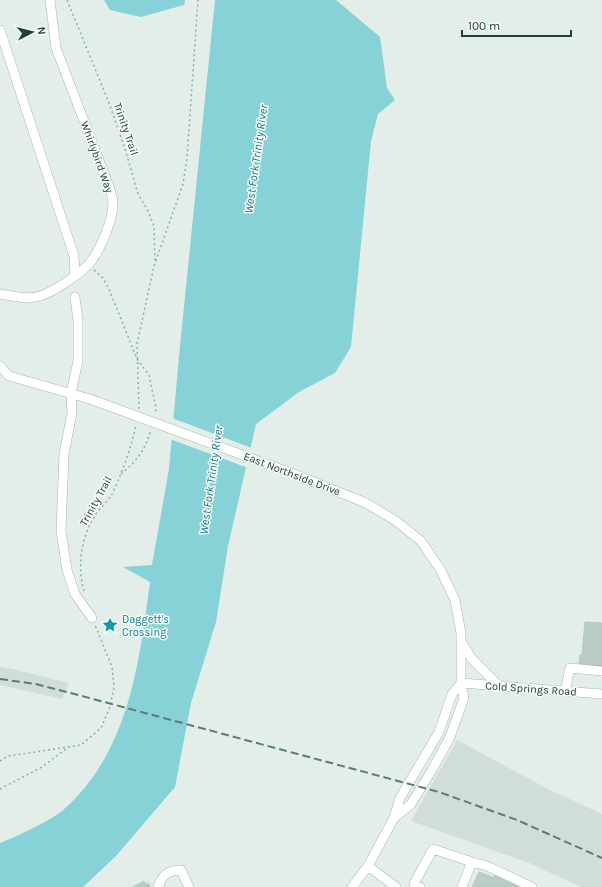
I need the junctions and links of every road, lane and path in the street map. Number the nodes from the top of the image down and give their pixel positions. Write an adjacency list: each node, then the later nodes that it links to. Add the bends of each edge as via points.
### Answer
1 (50, 0): 5 (street, Whirlybird Way, via 56,48 110,189 112,201 112,213 104,236)
2 (67, 0): 6 (path, Trinity Trail, via 109,103 138,194 154,226)
3 (198, 0): 6 (path, Trinity Trail, via 183,184)
4 (0, 30): 7 (street, via 74,256)
5 (87, 266): 7 (street, Whirlybird Way); 10 (path, via 98,272 109,289)
6 (154, 266): 10 (path, Trinity Trail, via 137,344)
7 (75, 275): 8 (street, Whirlybird Way, via 39,297)
8 (0, 294)
9 (75, 297): 14 (street, via 78,361)
10 (137, 360): 15 (path, via 149,375 156,408); 16 (path, Trinity Trail)
11 (0, 366): 12 (street)
12 (9, 376): 13 (street); 14 (street, East Northside Drive)
13 (0, 379)
14 (71, 393): 21 (street, via 72,414 64,454 61,531 67,570 75,594); 22 (street, East Northside Drive, bridge, via 294,474 366,503 396,521 421,541 440,569 455,600)
15 (155, 415)
16 (138, 416)
17 (136, 424): 19 (path, Trinity Trail, via 134,439)
18 (151, 429): 19 (path, via 143,451 134,463)
19 (119, 475): 20 (path, Trinity Trail, via 111,495 93,518 84,541 81,562)
20 (84, 593)
21 (92, 618): 28 (path, via 112,667 114,687 110,707 101,728 80,744)
22 (462, 642): 24 (street, East Northside Drive); 25 (street, via 472,659)
23 (602, 671): 26 (street, via 570,668)
24 (461, 684): 25 (street, Cold Springs Road); 32 (street, via 452,694 439,732 400,798 394,818)
25 (499, 686): 26 (street, Cold Springs Road)
26 (565, 691): 27 (street, Cold Springs Road)
27 (602, 694)
28 (70, 746): 29 (path, via 8,756); 30 (path, via 42,768)
29 (0, 761)
30 (0, 789)
31 (472, 862): 37 (street, via 433,848 414,884); 38 (street); 39 (street, via 487,866)
32 (368, 866): 35 (street); 36 (street)
33 (158, 887): 34 (street, via 161,878 171,870 180,870)
34 (189, 887)
35 (352, 887)
36 (396, 887)
37 (420, 887)
38 (462, 887)
39 (532, 887)

